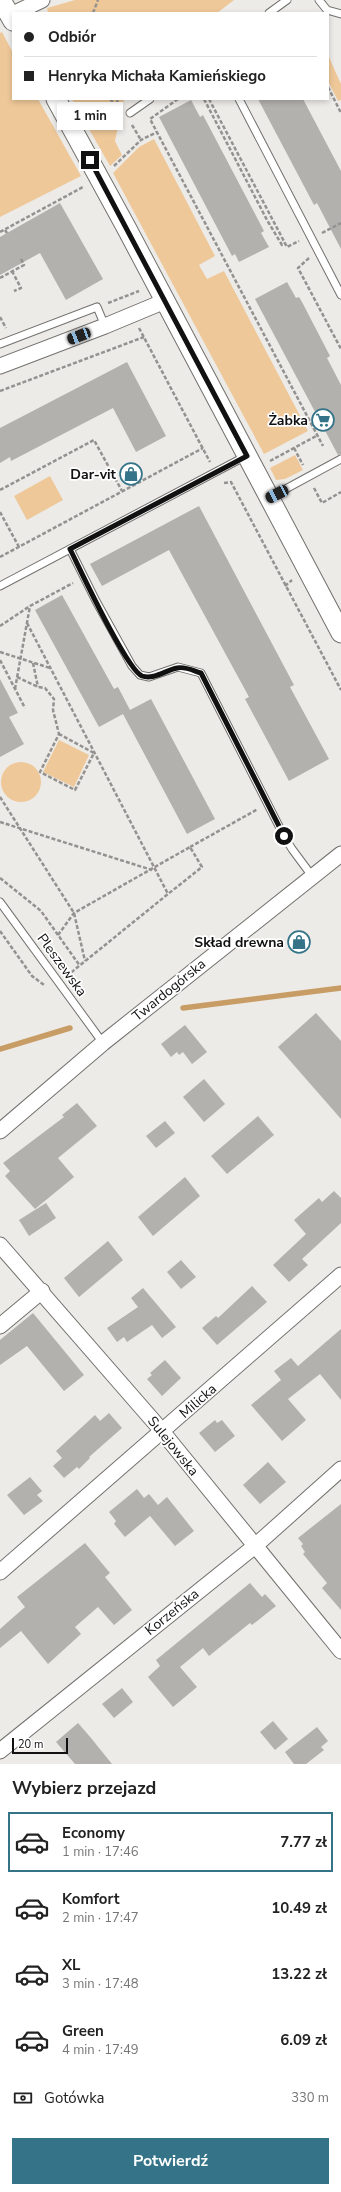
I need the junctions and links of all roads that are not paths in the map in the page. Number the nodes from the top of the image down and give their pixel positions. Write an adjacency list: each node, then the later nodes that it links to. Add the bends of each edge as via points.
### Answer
1 (42, 0): 4 (street)
2 (287, 0): 5 (lane)
3 (319, 0): 6 (lane, via 327,10)
4 (12, 12)
5 (270, 12)
6 (341, 14)
7 (57, 100): 12 (street)
8 (149, 100): 10 (lane)
9 (239, 100): 11 (lane)
10 (130, 113)
11 (341, 295)
12 (165, 301): 13 (street); 16 (street)
13 (105, 326): 14 (lane, via 97,307); 15 (street)
14 (0, 344)
15 (0, 366)
16 (247, 456): 18 (street); 19 (lane)
17 (341, 459): 18 (lane)
18 (269, 498): 21 (street)
19 (70, 549): 20 (lane); 23 (lane, via 132,666 140,675 149,677 178,667 201,673 292,849)
20 (0, 586)
21 (341, 633)
22 (341, 854): 23 (street, Twardogórska)
23 (312, 876): 25 (street, Twardogórska)
24 (0, 902): 25 (lane, Pleszewska)
25 (103, 1043): 26 (street, Twardogórska)
26 (0, 1131)
27 (0, 1245): 29 (street, Sulejowska)
28 (341, 1276): 31 (street, Milicka)
29 (42, 1291): 30 (street); 31 (street, Sulejowska)
30 (0, 1326)
31 (162, 1432): 33 (street, Sulejowska); 34 (street, Milicka)
32 (341, 1469): 33 (street, Korzeńska)
33 (255, 1546): 35 (street, Sulejowska); 36 (street, Korzeńska)
34 (0, 1572)
35 (341, 1651)
36 (0, 1750)

